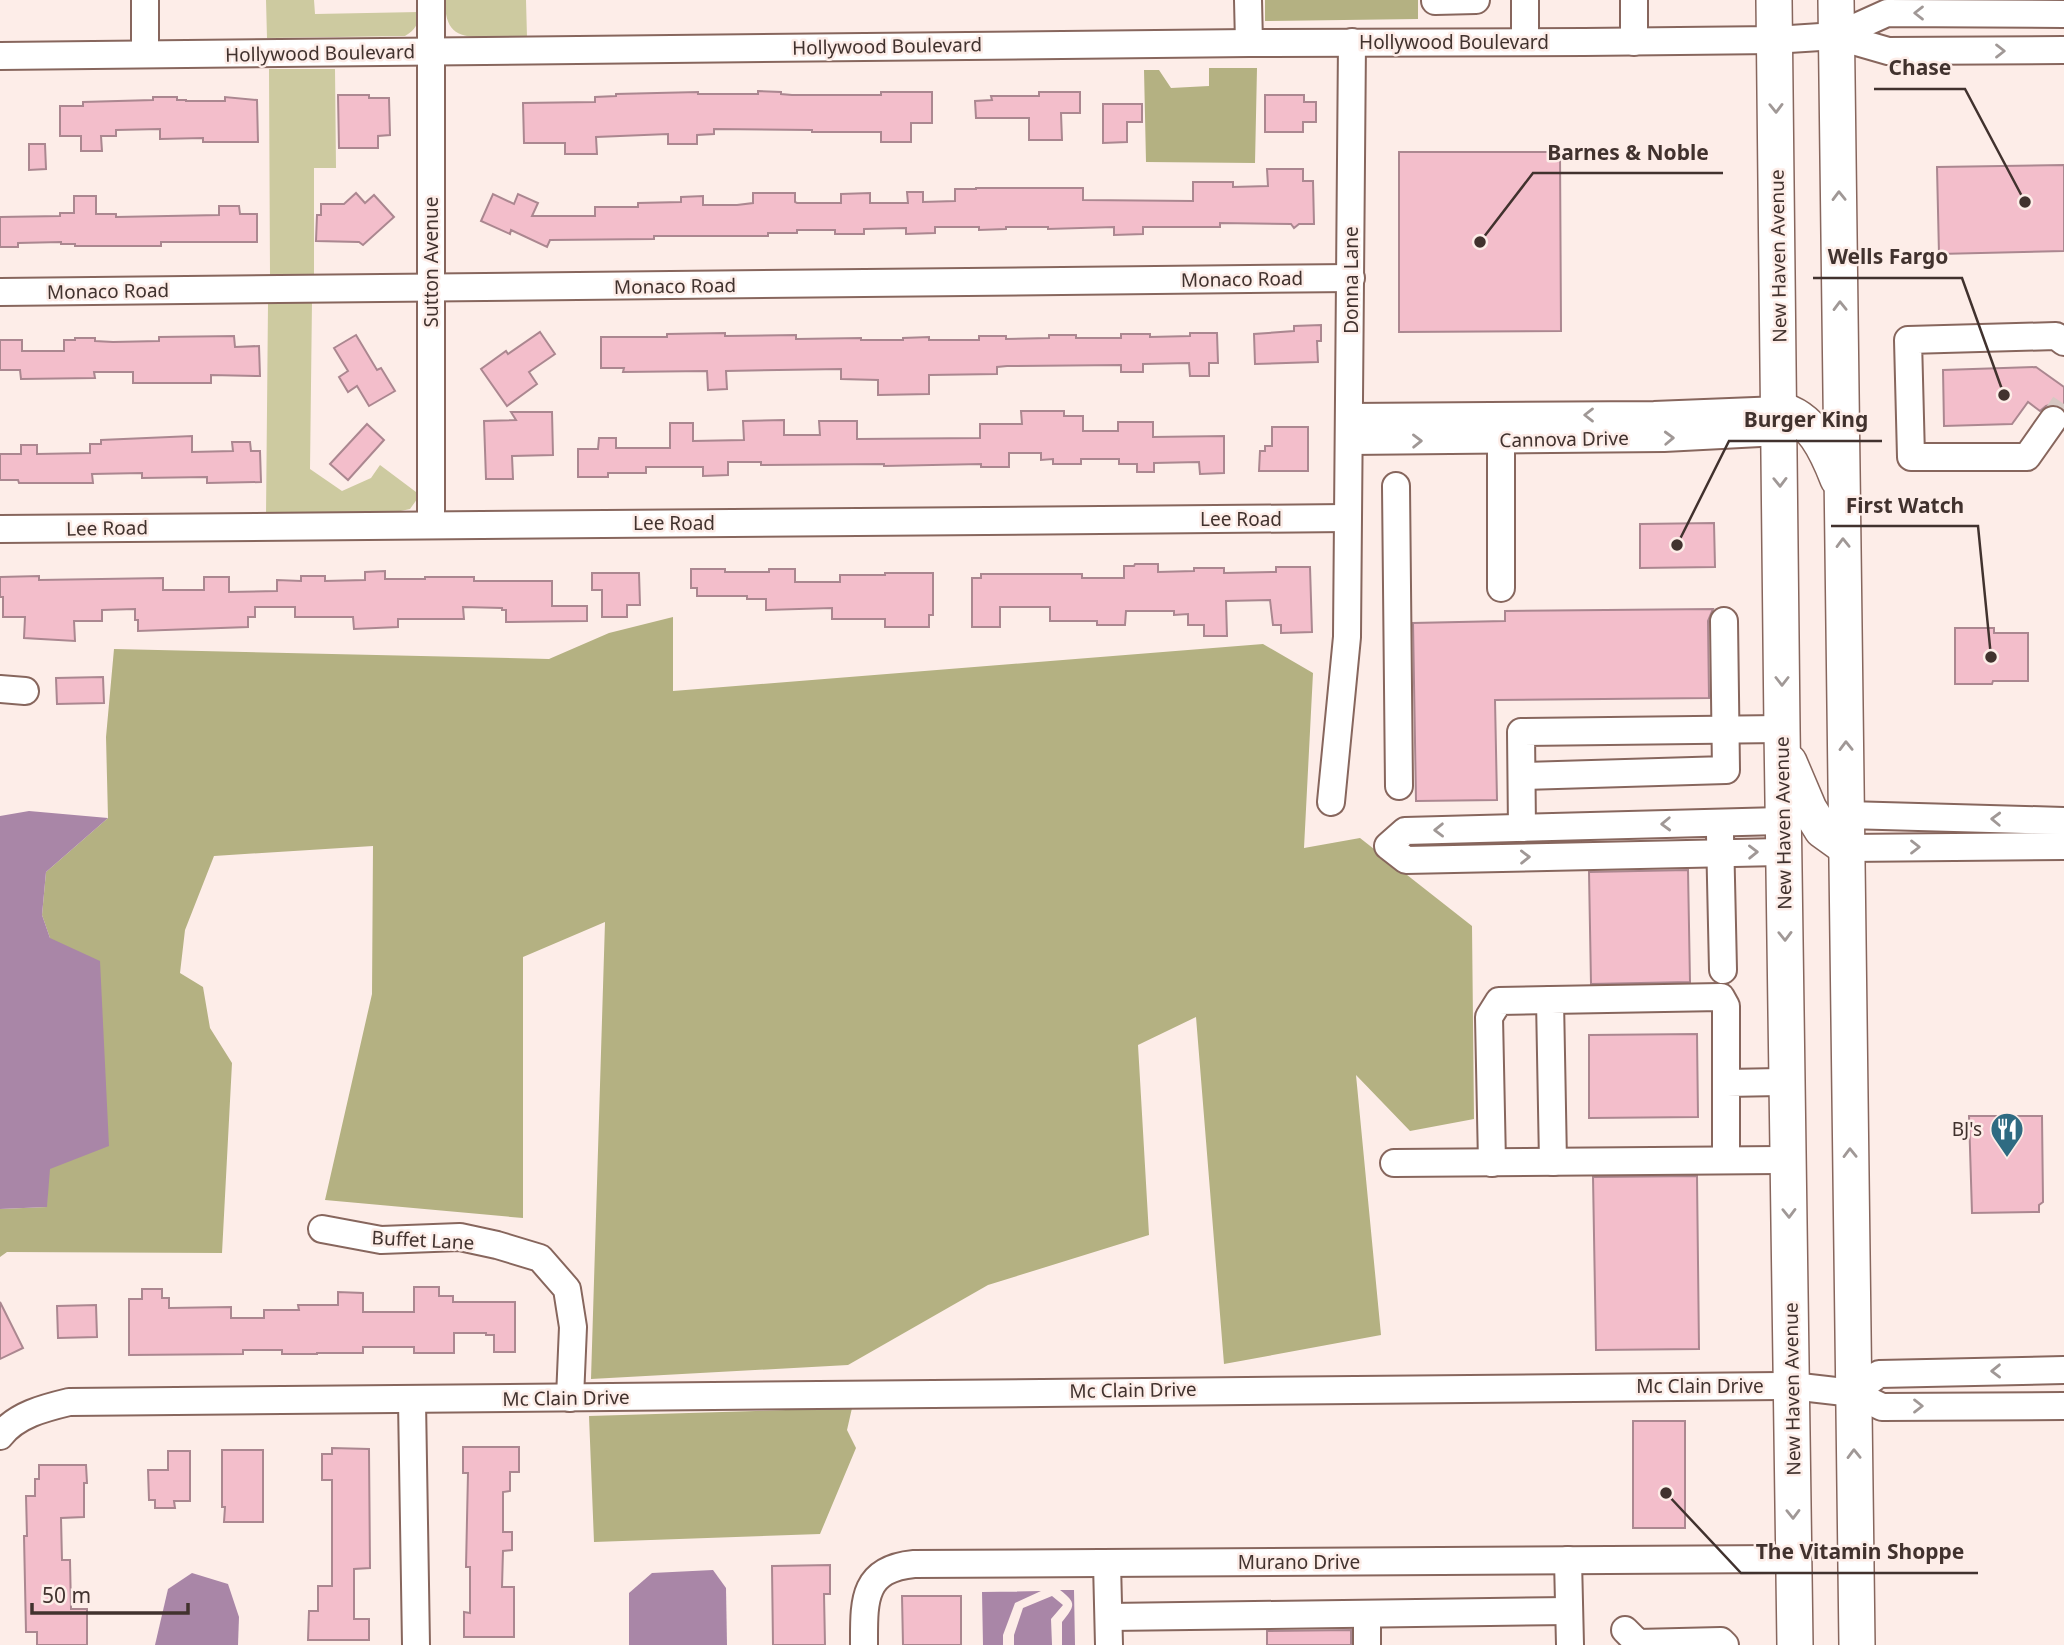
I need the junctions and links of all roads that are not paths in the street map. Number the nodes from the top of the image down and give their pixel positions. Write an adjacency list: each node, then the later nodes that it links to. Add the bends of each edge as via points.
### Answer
1 (145, 0): 19 (street)
2 (431, 0): 18 (street, Sutton Avenue)
3 (1248, 0): 16 (street)
4 (1476, 0): 9 (street)
5 (1525, 0): 14 (street)
6 (1634, 0): 15 (street)
7 (1774, 0): 12 (main road, New Haven Avenue)
8 (1836, 0): 11 (main road)
9 (1435, 1)
10 (2064, 14): 11 (street, one-way to 11, via 1887,13)
11 (1836, 36): 12 (street, Hollywood Boulevard); 17 (street, one-way to 17, via 1888,51); 30 (main road, one-way to 11)
12 (1775, 40): 15 (street, Hollywood Boulevard); 26 (main road, New Haven Avenue, one-way to 26)
13 (1352, 42): 14 (street, Hollywood Boulevard); 16 (street, Hollywood Boulevard); 21 (street, Donna Lane)
14 (1524, 42): 15 (street, Hollywood Boulevard)
15 (1634, 42)
16 (1249, 43): 18 (street, Hollywood Boulevard)
17 (2064, 50)
18 (432, 51): 19 (street, Hollywood Boulevard); 22 (street, Sutton Avenue)
19 (145, 54): 20 (street, Hollywood Boulevard)
20 (0, 56)
21 (1351, 278): 22 (street, Monaco Road); 27 (street, Donna Lane)
22 (430, 288): 23 (street, Monaco Road); 32 (street, Sutton Avenue)
23 (0, 292)
24 (2064, 341): 25 (street, via 2056,336 1908,340 1911,457 2027,457)
25 (2053, 420)
26 (1780, 421): 27 (street, Cannova Drive, one-way to 27, via 1654,415); 28 (street, Cannova Drive, one-way to 26, via 1664,438); 30 (main road, via 1798,416 1816,436); 37 (main road, New Haven Avenue, one-way to 37)
27 (1349, 429): 28 (street, Cannova Drive, one-way to 28); 31 (street, Donna Lane)
28 (1501, 440): 34 (street)
29 (1395, 486): 39 (street)
30 (1842, 489): 44 (main road, one-way to 30)
31 (1347, 518): 32 (street, Lee Road); 40 (street, Donna Lane, via 1348,637)
32 (431, 525): 33 (street, Lee Road)
33 (0, 529)
34 (1501, 588)
35 (1724, 621): 36 (street)
36 (1726, 729): 37 (street); 38 (street, via 1726,770); 38 (street, via 1521,732)
37 (1782, 737): 44 (main road, via 1809,809 1822,830); 45 (main road, New Haven Avenue)
38 (1522, 776): 43 (street)
39 (1399, 786)
40 (1331, 803)
41 (2064, 821): 44 (street, one-way to 44)
42 (1720, 823): 43 (street, one-way to 43); 45 (street); 47 (street)
43 (1522, 828): 47 (street, one-way to 47, via 1405,831 1388,846 1406,860)
44 (1847, 831): 46 (street, one-way to 46); 48 (main road)
45 (1784, 836): 47 (street, one-way to 45); 48 (main road, via 1815,851); 51 (main road, New Haven Avenue, one-way to 51)
46 (2064, 846)
47 (1721, 853): 49 (street)
48 (1847, 904): 61 (main road, one-way to 48)
49 (1723, 970)
50 (1550, 1000): 52 (street, via 1721,997 1726,1006); 55 (street); 57 (street, via 1499,1001 1489,1017)
51 (1787, 1082): 52 (street); 54 (main road, New Haven Avenue)
52 (1726, 1083): 53 (street)
53 (1726, 1160): 54 (street); 55 (street)
54 (1788, 1160): 60 (main road, New Haven Avenue, one-way to 60)
55 (1553, 1162): 57 (street)
56 (1394, 1163): 57 (street)
57 (1492, 1163)
58 (322, 1229): 62 (street, Buffet Lane, via 381,1240 460,1237 540,1258 567,1289 573,1327)
59 (2064, 1370): 61 (street, one-way to 61, via 1879,1374)
60 (1791, 1386): 61 (street, Mc Clain Drive); 62 (street, Mc Clain Drive); 66 (main road, New Haven Avenue, one-way to 66)
61 (1853, 1392): 64 (street, one-way to 64, via 1882,1407); 80 (main road, one-way to 61)
62 (569, 1398): 63 (street, Mc Clain Drive)
63 (412, 1401): 65 (street, Mc Clain Drive, via 69,1402 35,1410); 72 (street)
64 (2064, 1406)
65 (0, 1436)
66 (1794, 1559): 67 (street, Murano Drive); 79 (main road, New Haven Avenue)
67 (1567, 1560): 68 (street, Murano Drive); 69 (street)
68 (1107, 1563): 71 (street); 73 (street, Murano Drive, via 895,1566 878,1576 867,1592)
69 (1569, 1611): 70 (street); 76 (street)
70 (1367, 1614): 71 (street); 75 (street)
71 (1109, 1617): 74 (street)
72 (416, 1645)
73 (864, 1645)
74 (1110, 1645)
75 (1367, 1645)
76 (1570, 1645)
77 (1625, 1645): 78 (street, via 1625,1630 1637,1643 1721,1641)
78 (1725, 1645)
79 (1795, 1645)
80 (1857, 1645)

